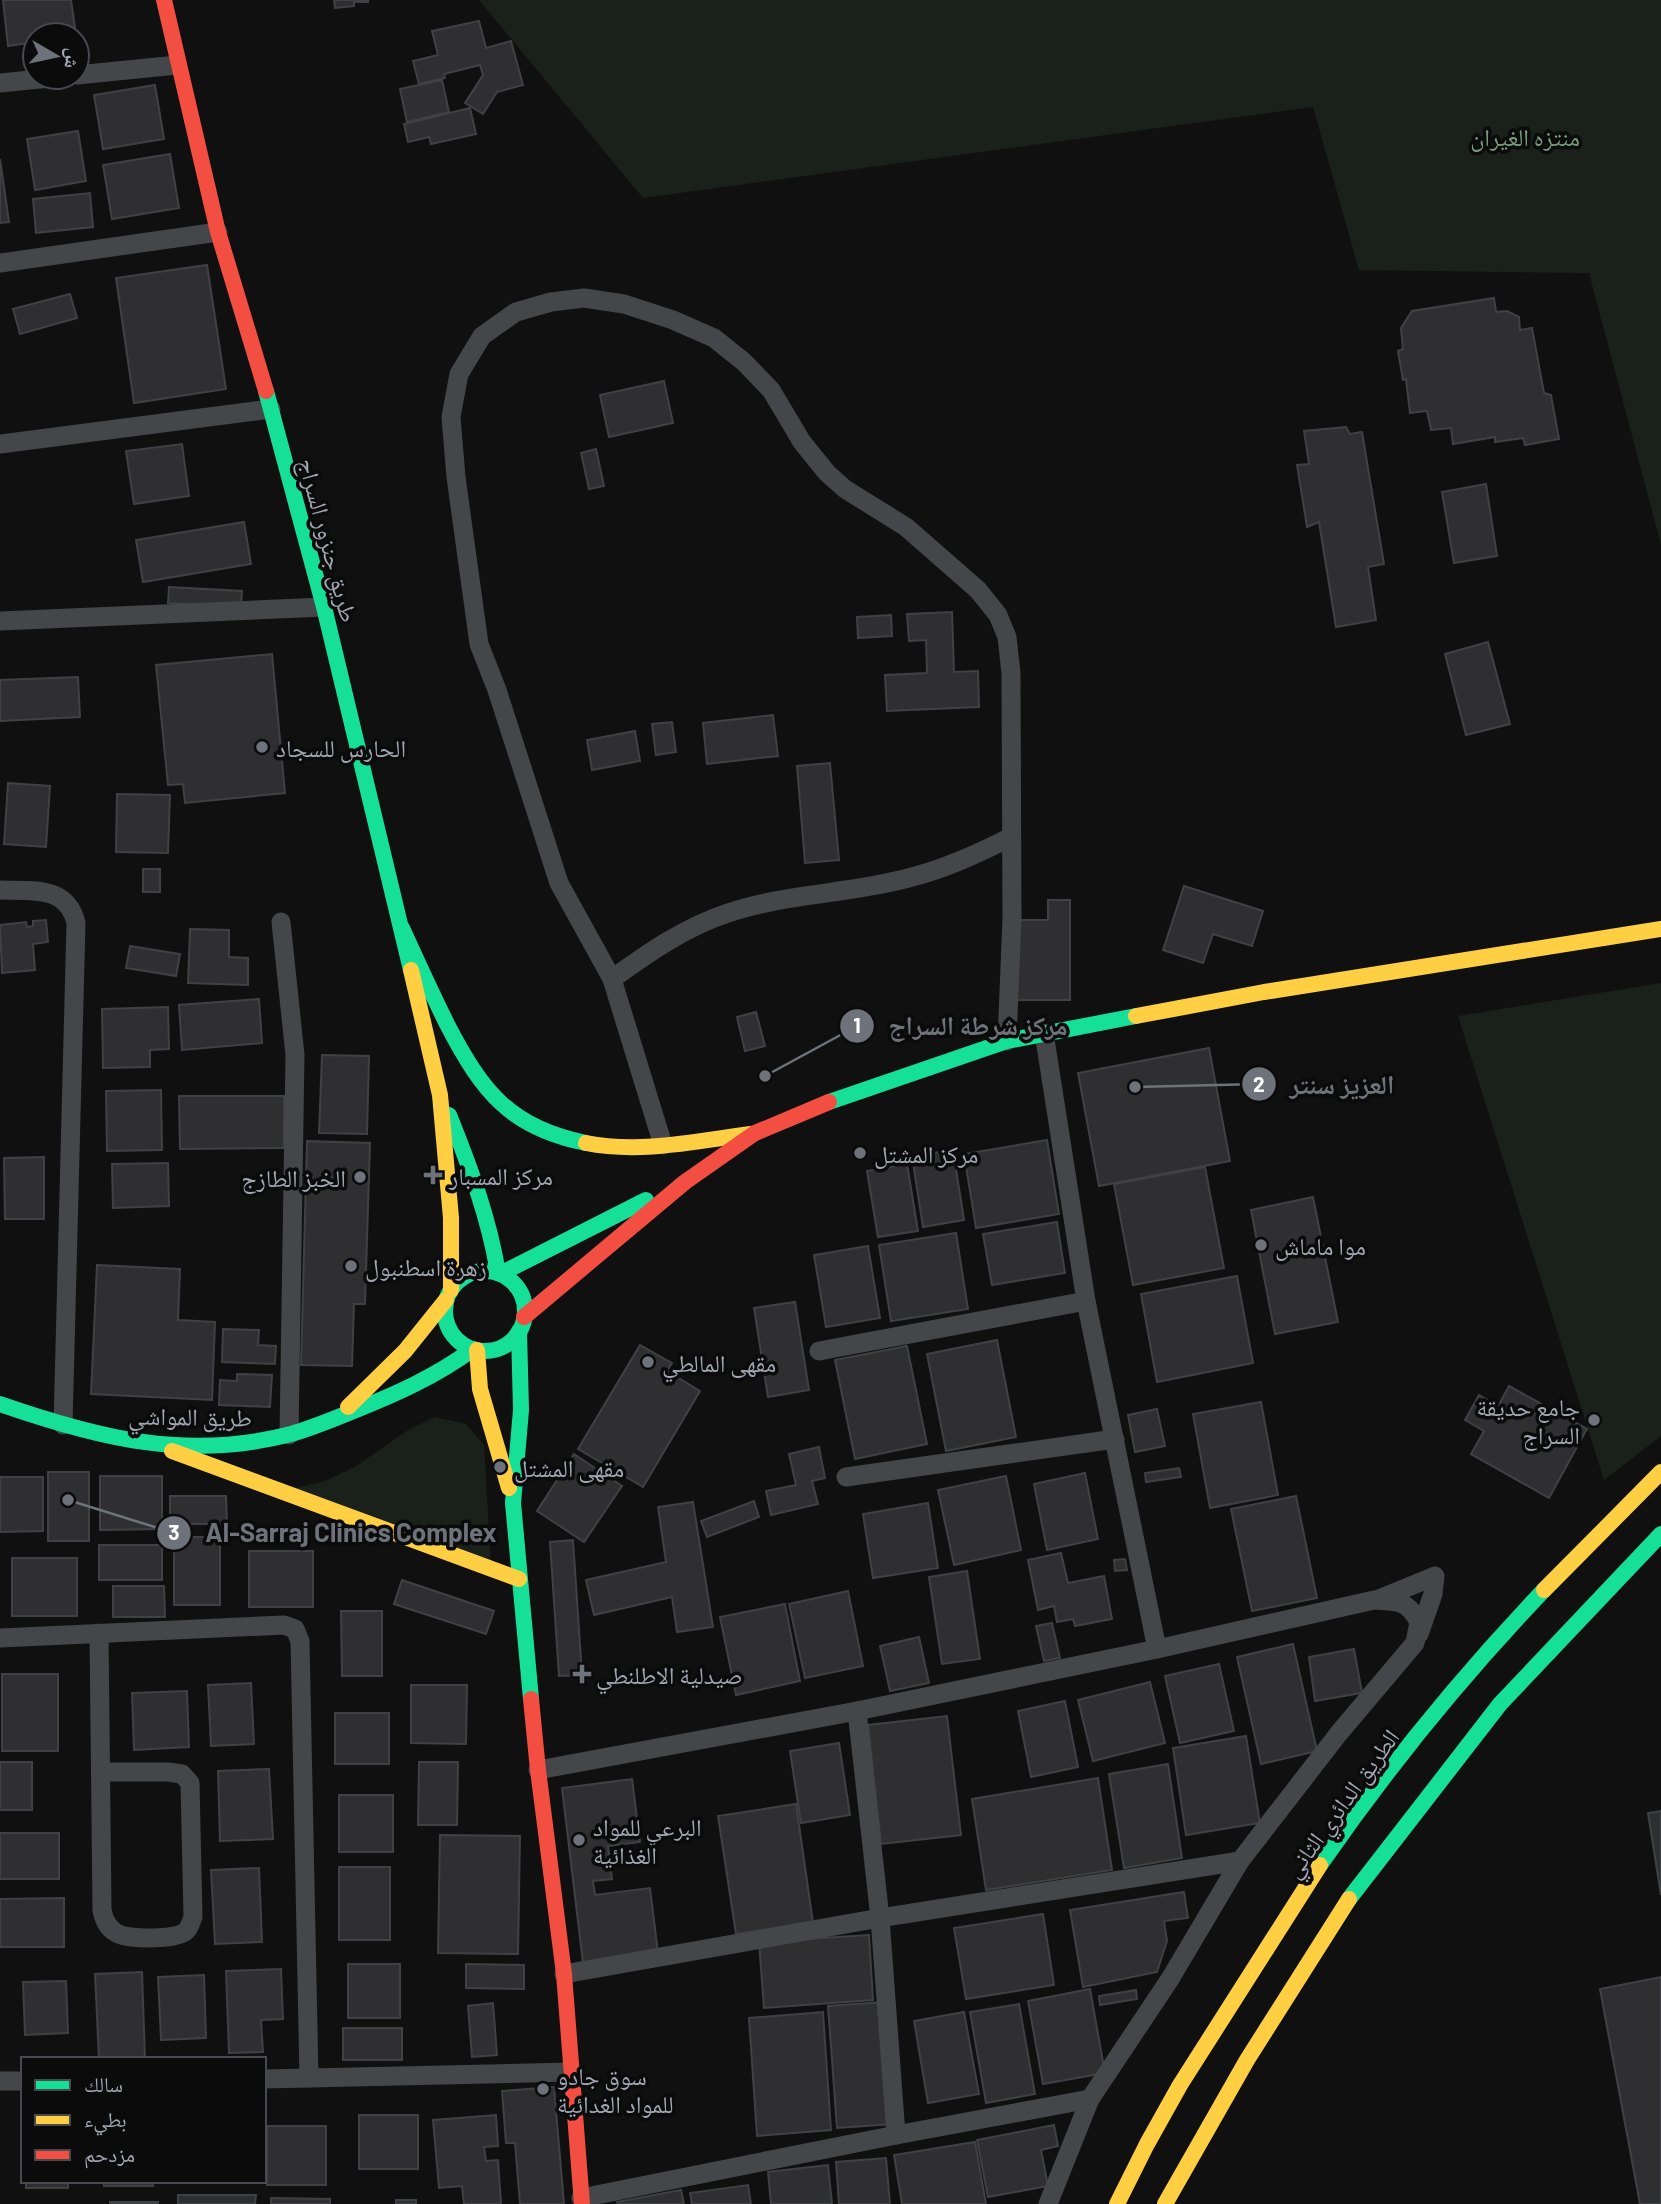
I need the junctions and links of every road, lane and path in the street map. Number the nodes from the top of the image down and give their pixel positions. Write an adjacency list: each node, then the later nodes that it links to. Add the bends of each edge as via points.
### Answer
1 (164, 0): 2 (main road, طريق جنزور السراج)
2 (177, 65): 3 (street); 6 (main road, طريق جنزور السراج)
3 (91, 74)
4 (21, 81): 5 (street)
5 (0, 83)
6 (218, 232): 7 (street); 8 (main road, طريق جنزور السراج)
7 (0, 263)
8 (271, 409): 9 (street); 10 (main road, طريق جنزور السراج)
9 (0, 444)
10 (324, 607): 11 (street); 15 (main road, طريق جنزور السراج)
11 (0, 621)
12 (1011, 837): 17 (street, via 910,878 727,913 663,942); 17 (street, via 1007,637 998,615 978,590 906,527 827,473 771,390 715,338 624,304 584,298 516,312 482,336 459,374 451,417 479,644 559,883); 19 (street)
13 (0, 890): 32 (street, via 50,892 73,910 76,923)
14 (281, 922): 33 (street, via 295,1055)
15 (402, 928): 20 (main road, طريق جنزور السراج); 22 (main road, via 477,1077 509,1111 547,1133 585,1144 616,1148)
16 (1661, 929): 18 (main road, via 1264,992)
17 (612, 979): 22 (street)
18 (1044, 1033): 19 (main road); 26 (street)
19 (1007, 1041): 21 (main road, via 849,1094)
20 (440, 1095): 24 (main road, طريق جنزور السراج, via 482,1200); 25 (main road, طريق جنزور السراج, via 451,1218)
21 (755, 1133): 22 (main road); 23 (main road)
22 (663, 1144)
23 (685, 1182): 24 (main road); 27 (main road)
24 (499, 1273): 25 (main road, via 466,1275); 27 (main road, via 517,1287 524,1307)
25 (449, 1295): 28 (main road, via 446,1320 450,1330 463,1345); 31 (main road, طريق المواشي, via 405,1351)
26 (1086, 1301): 29 (street); 34 (street)
27 (522, 1324): 28 (main road, via 513,1339 496,1349); 38 (main road, via 522,1410)
28 (475, 1349): 31 (main road, طريق المواشي, via 415,1387); 38 (main road, via 480,1389)
29 (819, 1351)
30 (0, 1404): 32 (main road, طريق المواشي)
31 (338, 1417): 33 (main road, طريق المواشي)
32 (63, 1424): 35 (main road, طريق المواشي)
33 (289, 1435): 35 (main road, طريق المواشي, via 217,1444)
34 (1115, 1439): 37 (street); 45 (street)
35 (152, 1444): 40 (main road)
36 (1661, 1472): 61 (main road, الطريق الدائري الثاني, via 1464,1676 1327,1856 1205,2044 1135,2163)
37 (845, 1477)
38 (513, 1503): 40 (main road)
39 (1661, 1534): 62 (main road, via 1500,1704 1358,1885 1247,2060)
40 (519, 1579): 47 (main road)
41 (1374, 1600): 44 (street, via 1408,1606 1419,1622); 44 (street, via 1435,1576 1429,1610); 45 (street)
42 (99, 1633): 43 (street); 48 (street); 53 (street, via 284,1625 295,1629 300,1641)
43 (0, 1638)
44 (1415, 1643): 49 (street)
45 (1157, 1649): 46 (street)
46 (857, 1711): 47 (street); 50 (street)
47 (538, 1770): 51 (main road)
48 (101, 1772): 48 (street, via 103,1920 122,1936 171,1938 184,1933 193,1917 190,1783 182,1774 168,1772)
49 (1240, 1861): 50 (street); 57 (street, via 1170,1979)
50 (880, 1919): 51 (street); 58 (street)
51 (564, 1974): 52 (main road)
52 (571, 2072): 53 (street); 59 (main road)
53 (309, 2078): 54 (street)
54 (266, 2079)
55 (0, 2081): 56 (street)
56 (21, 2081)
57 (1090, 2099): 58 (street); 60 (street)
58 (896, 2134): 59 (street)
59 (582, 2201)
60 (1048, 2204)
61 (1117, 2204)
62 (1165, 2204)

